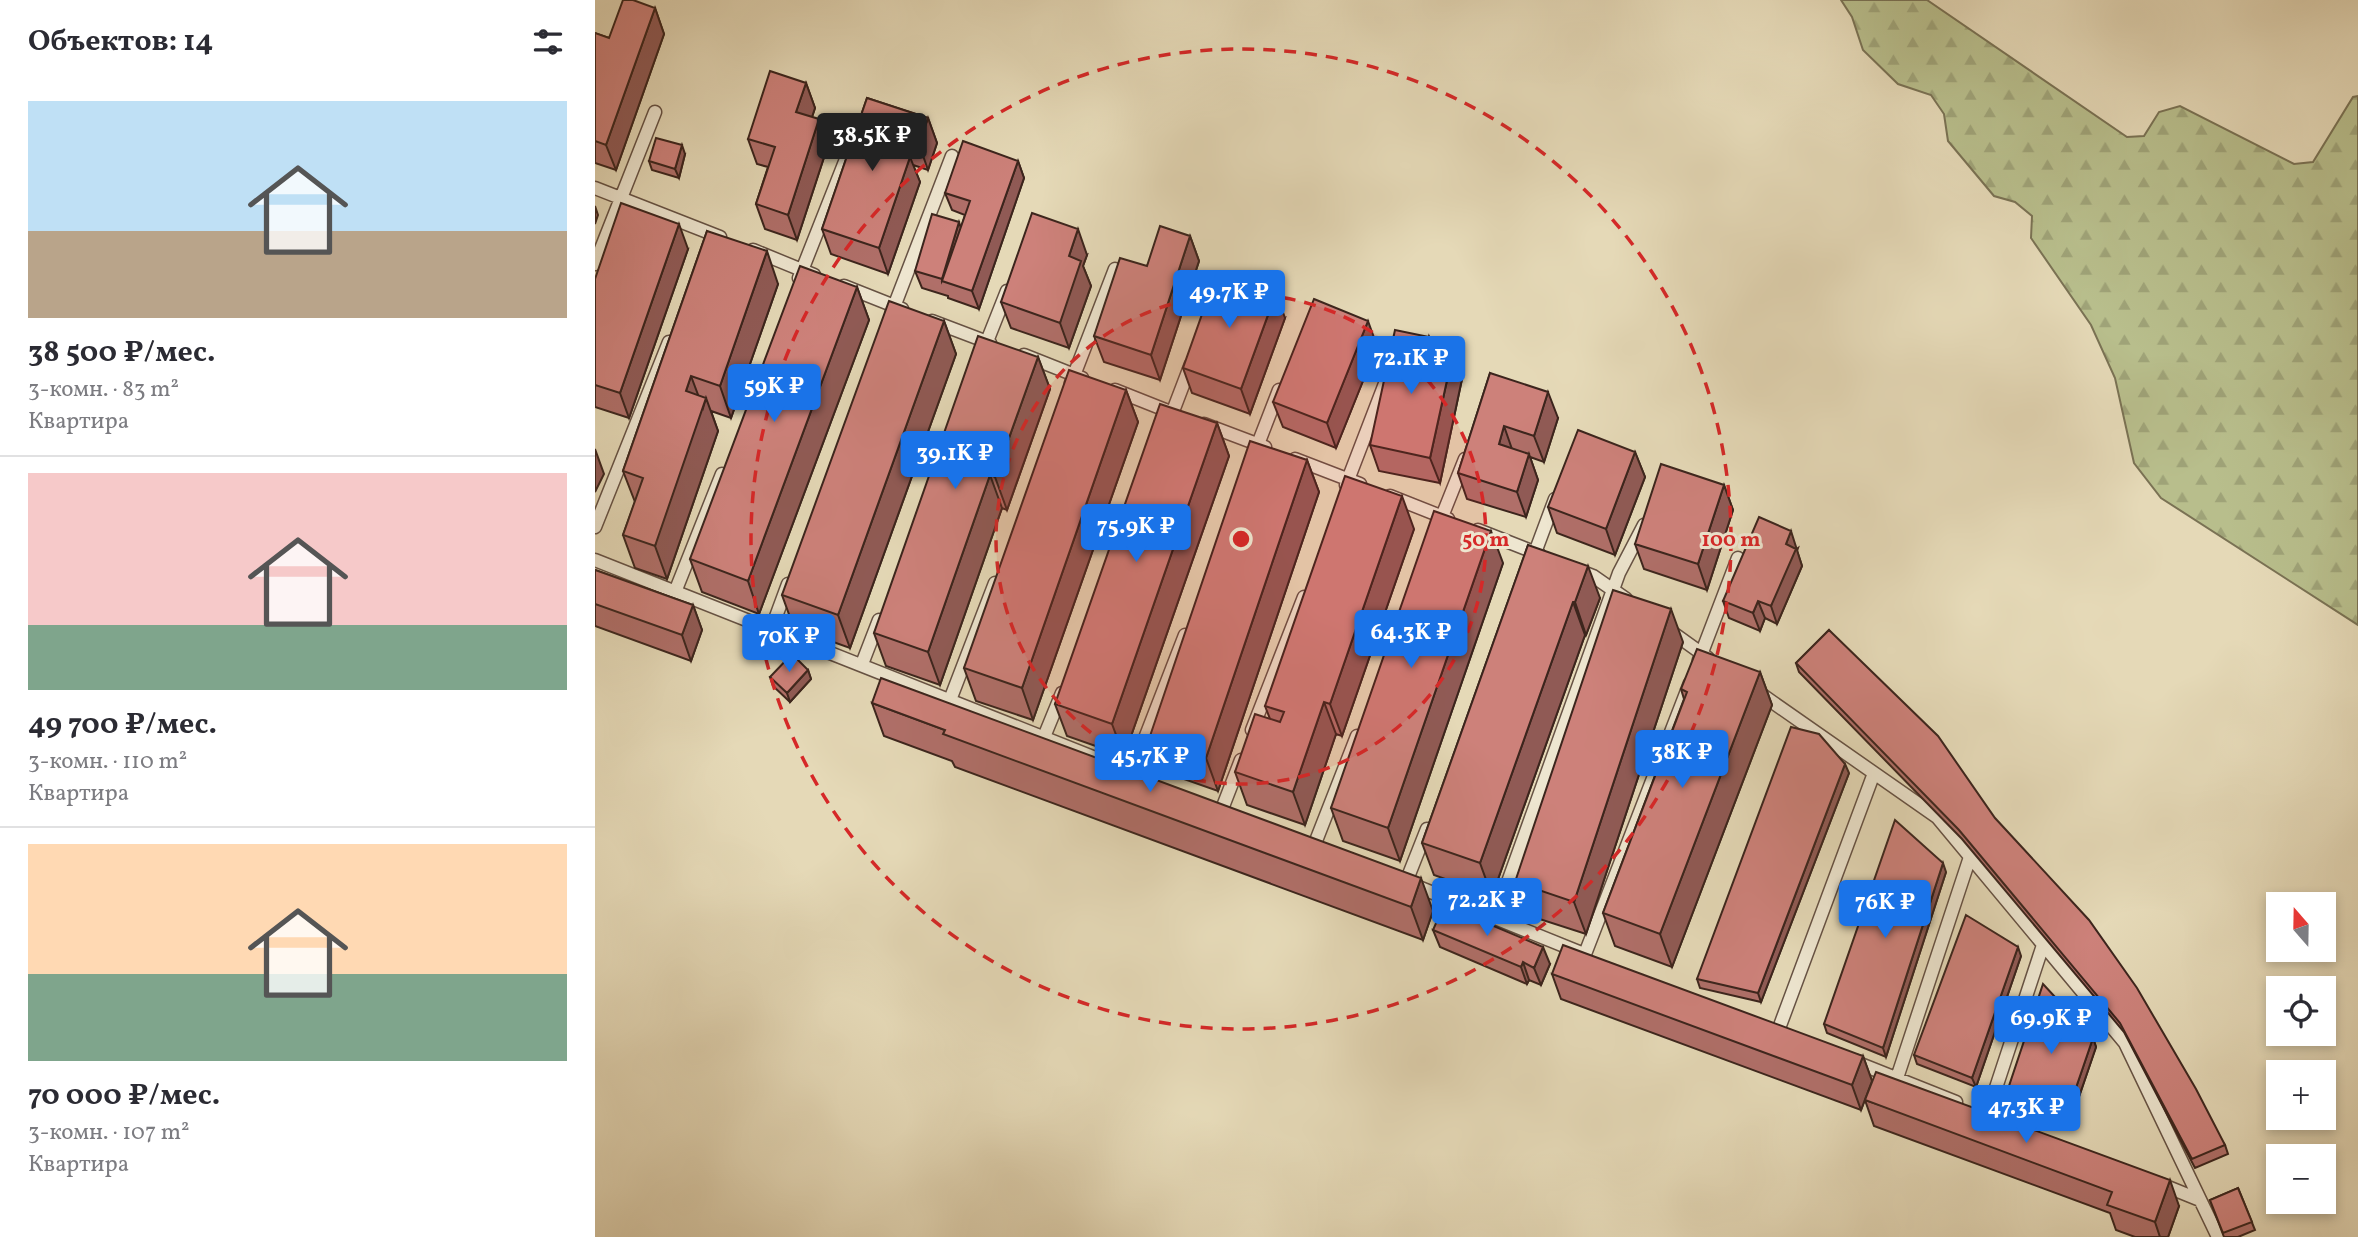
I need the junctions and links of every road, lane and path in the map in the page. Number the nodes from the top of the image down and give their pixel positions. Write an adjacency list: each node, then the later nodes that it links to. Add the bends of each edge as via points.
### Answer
1 (655, 112): 5 (lane)
2 (848, 154): 8 (lane)
3 (952, 156): 11 (lane)
4 (595, 188): 5 (lane)
5 (621, 199): 6 (lane); 8 (lane, via 710,241)
6 (595, 264)
7 (1115, 269): 19 (lane)
8 (803, 270): 10 (lane); 11 (lane)
9 (1011, 281): 14 (lane)
10 (792, 296)
11 (894, 306): 12 (lane); 14 (lane)
12 (890, 319)
13 (676, 323): 31 (lane)
14 (1000, 346): 17 (lane); 19 (lane)
15 (1196, 352): 21 (lane)
16 (1393, 365): 28 (lane)
17 (977, 367)
18 (1286, 373): 24 (lane)
19 (1074, 375): 20 (lane); 21 (lane)
20 (1064, 401)
21 (1185, 417): 22 (lane); 24 (lane)
22 (1167, 425)
23 (1471, 444): 30 (lane)
24 (1258, 445): 26 (lane); 28 (lane)
25 (726, 463): 41 (lane)
26 (1248, 470)
27 (1562, 483): 33 (lane)
28 (1346, 486): 30 (lane)
29 (1650, 512): 40 (lane)
30 (1442, 516): 32 (lane); 33 (lane)
31 (595, 527)
32 (1432, 542)
33 (1546, 557): 36 (lane); 40 (lane, via 1593,576)
34 (1738, 558): 47 (lane)
35 (595, 560): 41 (lane)
36 (1529, 565)
37 (1000, 570): 52 (lane)
38 (791, 578): 46 (lane)
39 (1310, 581): 58 (lane, via 1228,811)
40 (1613, 590): 42 (lane); 62 (lane)
41 (675, 592): 46 (lane)
42 (1635, 606)
43 (882, 613): 48 (lane)
44 (1190, 621): 55 (lane)
45 (1657, 621): 47 (lane)
46 (771, 630): 48 (lane)
47 (1701, 653): 49 (lane); 64 (lane)
48 (862, 664): 52 (lane)
49 (1719, 665)
50 (1065, 685): 54 (lane)
51 (1747, 685): 56 (lane)
52 (950, 700): 54 (lane)
53 (1363, 719): 60 (lane)
54 (1044, 737): 55 (lane)
55 (1122, 770): 57 (lane)
56 (1874, 773): 61 (lane, via 1937,817); 66 (lane, via 1784,1033)
57 (1145, 778)
58 (1209, 804)
59 (1431, 819): 62 (lane, via 1401,880)
60 (1314, 846)
61 (1970, 857): 63 (lane); 68 (lane)
62 (1495, 918): 64 (lane)
63 (2043, 945): 68 (lane, via 1993,1117); 70 (lane, via 2125,1043)
64 (1585, 954): 65 (lane)
65 (1598, 959)
66 (1765, 1026)
67 (1837, 1055): 68 (lane)
68 (1896, 1078)
69 (2150, 1180): 70 (lane)
70 (2200, 1200): 71 (lane)
71 (2218, 1237)

